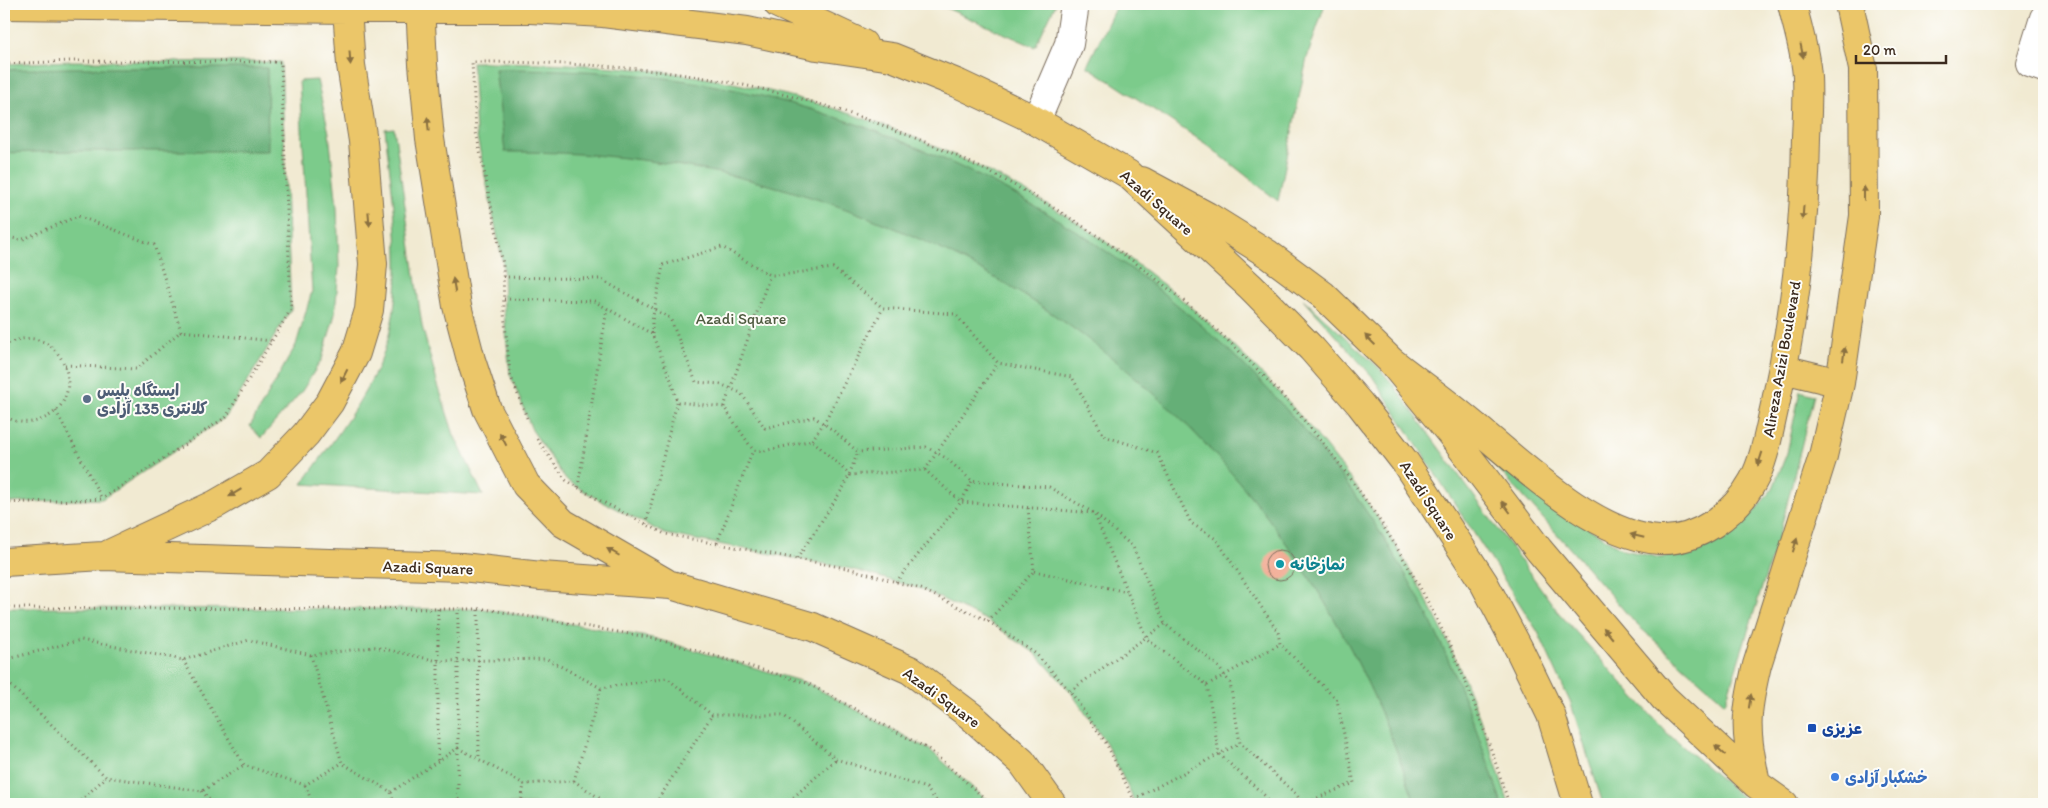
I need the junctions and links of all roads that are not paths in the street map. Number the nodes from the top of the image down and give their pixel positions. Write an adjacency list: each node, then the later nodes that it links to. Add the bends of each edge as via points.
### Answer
1 (778, 4): 9 (main road)
2 (1075, 4): 11 (street, via 1069,44)
3 (1792, 4): 14 (main road, Alireza Azizi Boulevard, one-way to 14, via 1807,75 1806,170 1795,290)
4 (1849, 4): 15 (main road, one-way to 4, via 1864,216 1863,69)
5 (4, 5): 7 (main road, Azadi Square)
6 (420, 5): 7 (main road, Azadi Square); 9 (main road, Azadi Square, via 603,13 747,31); 18 (main road, one-way to 6, via 563,523 526,485 488,409 457,306 430,139)
7 (347, 6): 16 (main road, one-way to 16, via 373,264 369,310 356,353 330,402 306,434 268,474 216,504)
8 (2044, 18): 10 (street)
9 (892, 57): 11 (main road, Azadi Square, via 959,84)
10 (2037, 66)
11 (1036, 121): 12 (main road, Azadi Square)
12 (1128, 174): 13 (main road, one-way to 12, via 1323,295 1268,254 1207,216); 21 (main road, Azadi Square, via 1251,287 1312,349 1405,462 1484,583 1519,649 1551,715)
13 (1391, 361): 14 (main road, Alireza Azizi Boulevard, one-way to 13, via 1767,440 1753,481 1737,503 1710,527 1686,538 1661,540 1621,532 1582,510); 19 (main road, one-way to 13, via 1664,698 1539,550)
14 (1783, 369): 15 (main road)
15 (1840, 383): 19 (main road, one-way to 15, via 1748,716 1755,674 1823,456)
16 (103, 556): 17 (main road, Azadi Square); 18 (main road, Azadi Square, via 462,567)
17 (4, 562)
18 (670, 585): 20 (main road, Azadi Square, via 813,627 910,670 971,716 1022,762)
19 (1756, 784): 22 (main road)
20 (1052, 804)
21 (1578, 804)
22 (1784, 804)

